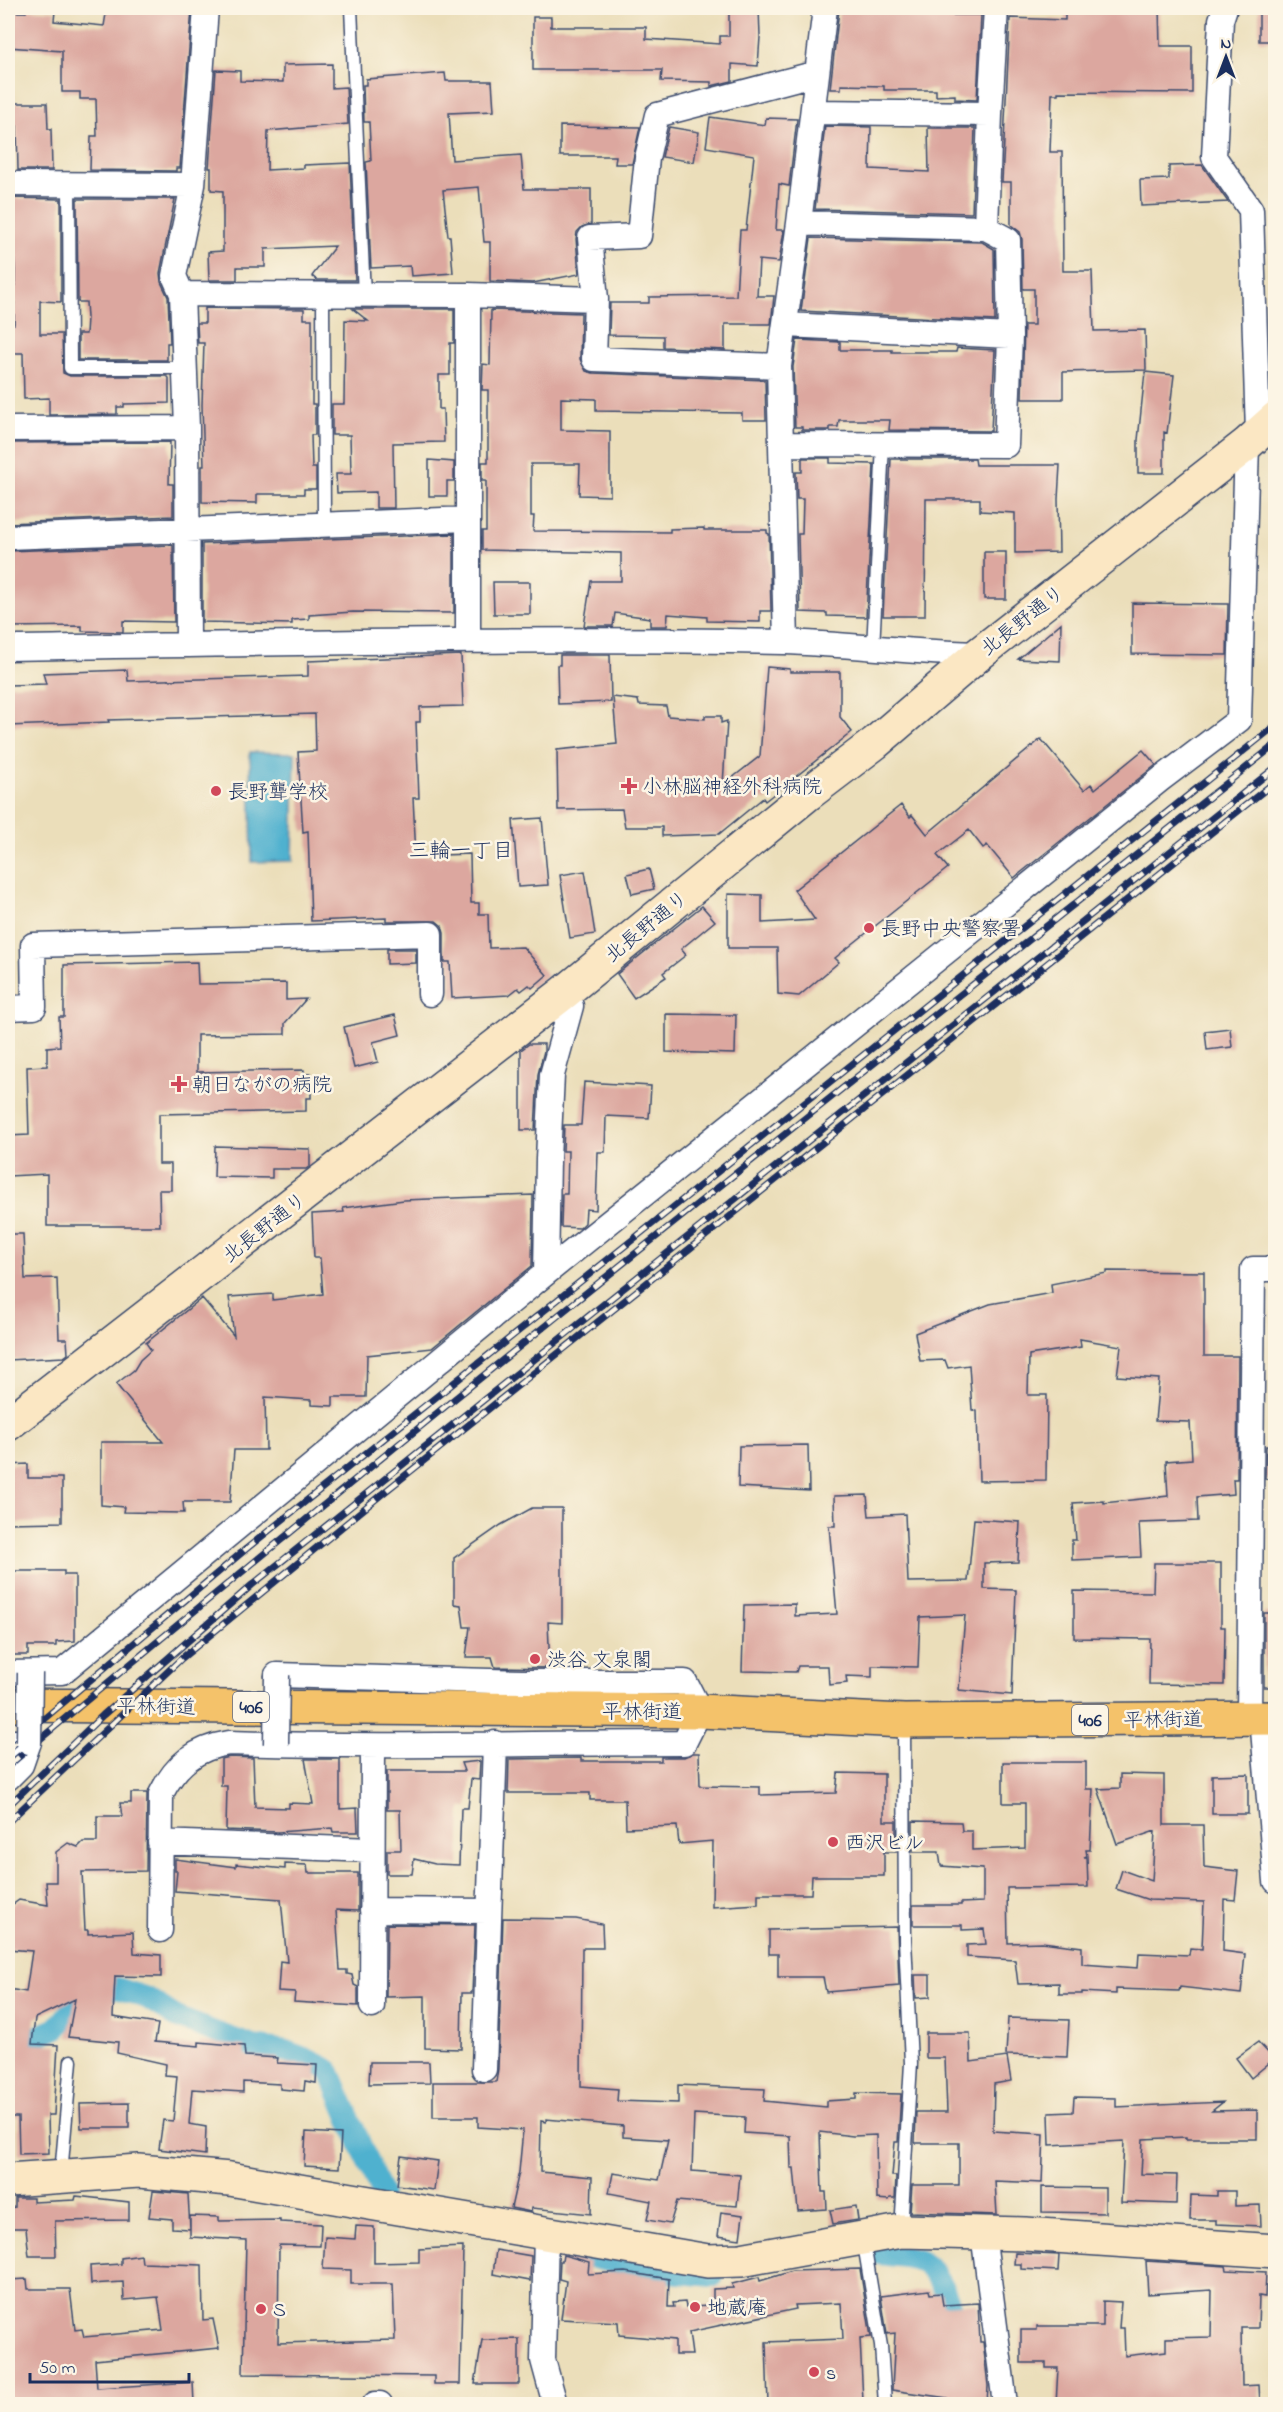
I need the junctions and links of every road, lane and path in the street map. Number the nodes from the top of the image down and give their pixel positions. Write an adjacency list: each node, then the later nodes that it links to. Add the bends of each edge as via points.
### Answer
1 (206, 8): 11 (street)
2 (351, 8): 16 (lane)
3 (825, 8): 6 (street)
4 (996, 8): 8 (street)
5 (1225, 8): 25 (street, via 1221,20 1214,157 1251,210)
6 (817, 73): 7 (street); 18 (street, via 657,115 646,158 639,236 591,238)
7 (813, 112): 8 (street); 12 (street)
8 (990, 114): 13 (street)
9 (8, 183): 10 (street)
10 (69, 184): 11 (street); 22 (lane, via 70,368)
11 (193, 185): 14 (street, via 174,276)
12 (800, 223): 13 (street); 19 (street)
13 (986, 228): 20 (street, via 1008,240)
14 (182, 294): 15 (street); 22 (street)
15 (323, 295): 16 (street); 29 (lane)
16 (364, 295): 17 (street)
17 (468, 295): 18 (street); 28 (street)
18 (596, 299): 21 (street, via 594,359)
19 (786, 325): 20 (street); 21 (street)
20 (1010, 336): 27 (street, via 1006,445)
21 (779, 366): 26 (street)
22 (183, 368): 23 (street)
23 (187, 428): 24 (street); 30 (street)
24 (8, 429)
25 (1260, 431): 37 (street, 北長野通り); 42 (street, via 1239,720)
26 (781, 444): 27 (street); 33 (street)
27 (883, 444): 36 (lane)
28 (468, 519): 29 (street); 32 (street)
29 (324, 523): 30 (street)
30 (187, 531): 31 (street); 34 (street)
31 (8, 537)
32 (468, 640): 33 (street); 34 (street)
33 (786, 642): 36 (street)
34 (188, 645): 35 (street)
35 (8, 648)
36 (873, 649): 37 (street)
37 (979, 654): 38 (street, 北長野通り, via 875,743)
38 (565, 992): 42 (street, via 571,1006 552,1075); 43 (street, 北長野通り)
39 (430, 994): 40 (street, via 430,934 33,945 34,1007)
40 (8, 1008)
41 (1275, 1269): 47 (street, via 1253,1269)
42 (546, 1273): 44 (street, via 62,1672)
43 (8, 1424)
44 (19, 1673): 49 (street, bridge)
45 (8, 1705): 46 (highway, 平林街道 / 406)
46 (700, 1711): 48 (highway, 平林街道 / 406); 50 (street, via 684,1743); 51 (street, bridge, via 685,1682 277,1675)
47 (1262, 1718): 48 (highway, 平林街道 / 406); 56 (street)
48 (904, 1721): 65 (lane, via 905,1940 911,2063)
49 (18, 1742): 53 (street, via 21,1765)
50 (495, 1743): 52 (street); 58 (street)
51 (276, 1744): 52 (street); 54 (street, via 209,1746 188,1760 169,1778 161,1794)
52 (373, 1747): 55 (street)
53 (8, 1778)
54 (160, 1842): 55 (street); 59 (street)
55 (372, 1850): 57 (street)
56 (1275, 1881)
57 (372, 1910): 58 (street); 60 (street)
58 (488, 1911): 62 (street)
59 (160, 1930)
60 (372, 2006)
61 (71, 2061): 63 (lane)
62 (484, 2069)
63 (61, 2176): 64 (street); 66 (street, via 139,2171 230,2178)
64 (8, 2180)
65 (901, 2231): 67 (street); 68 (street)
66 (546, 2233): 68 (street, via 708,2261 741,2260); 72 (street, via 543,2360)
67 (983, 2233): 69 (street); 74 (street)
68 (862, 2237): 73 (lane, via 881,2346)
69 (1275, 2251)
70 (375, 2404): 71 (street)
71 (380, 2404)
72 (555, 2404)
73 (885, 2404)
74 (1005, 2404)

